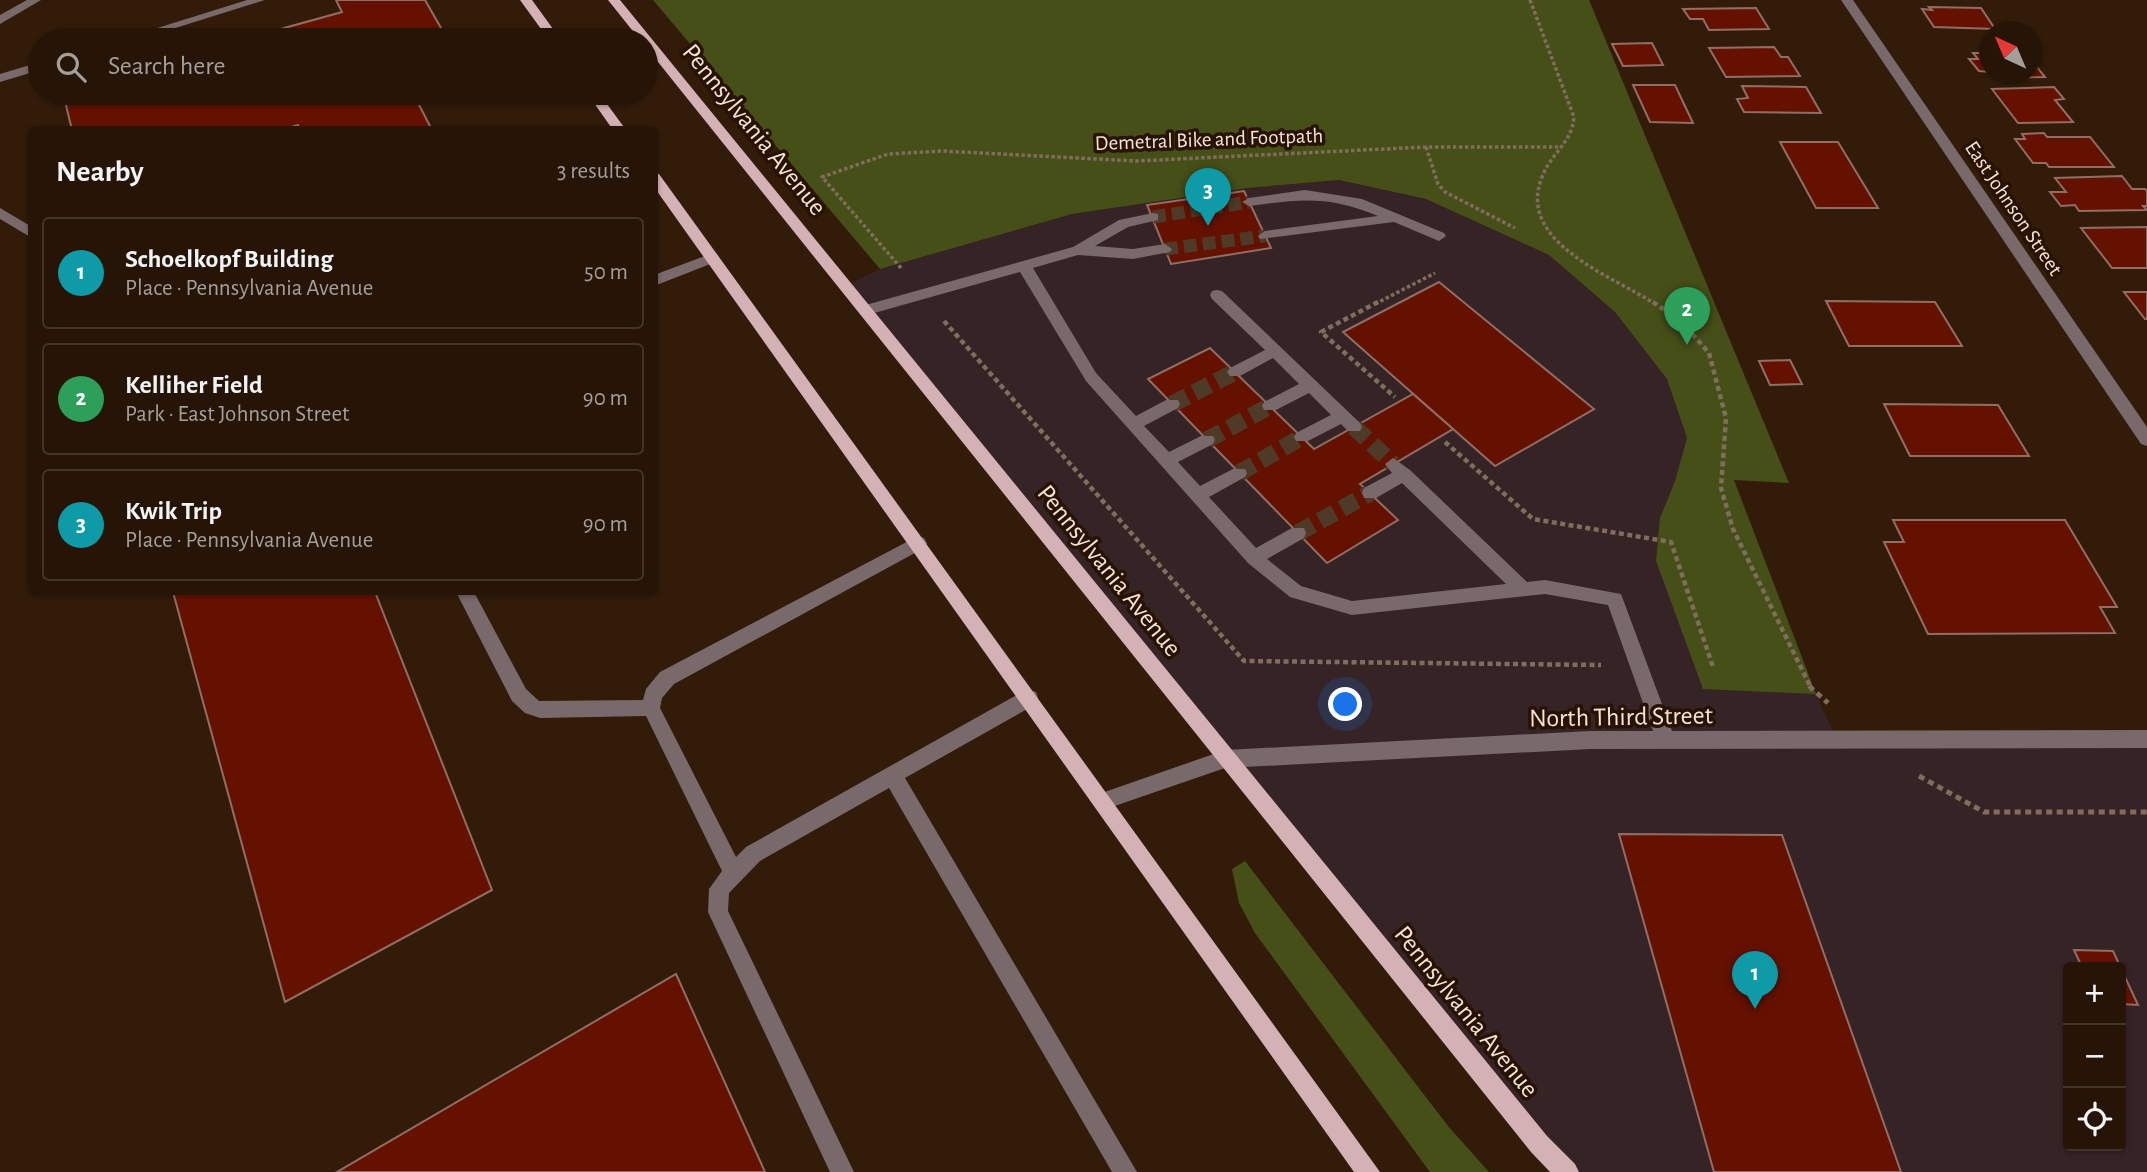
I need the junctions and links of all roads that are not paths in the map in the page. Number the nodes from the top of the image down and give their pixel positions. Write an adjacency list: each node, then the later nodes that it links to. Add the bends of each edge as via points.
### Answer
1 (35, 0): 6 (street)
2 (259, 0): 7 (street)
3 (526, 0): 8 (main road)
4 (614, 0): 9 (main road, Pennsylvania Avenue)
5 (1847, 0): 38 (street, East Johnson Street)
6 (0, 20)
7 (165, 28)
8 (546, 28)
9 (637, 28)
10 (658, 54): 29 (main road, Pennsylvania Avenue)
11 (28, 69): 12 (street)
12 (0, 78)
13 (602, 105): 14 (main road)
14 (617, 126)
15 (658, 182): 25 (main road)
16 (1249, 202): 19 (street, via 1305,194 1357,202)
17 (0, 212): 20 (street)
18 (1153, 217): 24 (street, via 1124,223)
19 (1397, 218): 21 (street); 22 (street)
20 (28, 231)
21 (1265, 236)
22 (1439, 236)
23 (1165, 249): 24 (street, via 1133,254)
24 (1078, 250): 26 (street)
25 (713, 258): 27 (street); 44 (main road)
26 (1024, 266): 29 (street); 35 (street, via 1091,377)
27 (658, 279)
28 (1216, 295): 30 (street)
29 (867, 310): 52 (main road, Pennsylvania Avenue)
30 (1275, 351): 31 (street); 32 (street)
31 (1235, 372)
32 (1310, 385): 34 (street); 36 (street, via 1348,421)
33 (1172, 404): 35 (street)
34 (1270, 406)
35 (1134, 424): 39 (street)
36 (1302, 437)
37 (1206, 440): 39 (street)
38 (2147, 440)
39 (1168, 460): 42 (street)
40 (1238, 473): 42 (street)
41 (1370, 493): 46 (street, via 1398,469)
42 (1198, 495): 45 (street)
43 (1298, 533): 45 (street)
44 (918, 543): 48 (main road); 49 (street, via 667,678 653,695)
45 (1254, 558): 46 (street, via 1296,592 1352,608)
46 (1524, 590): 51 (street, via 1545,587 1615,599)
47 (467, 595): 49 (street, via 519,695 532,707)
48 (1029, 698): 53 (street); 54 (main road)
49 (651, 708): 55 (street)
50 (2147, 739): 51 (street, North Third Street)
51 (1666, 740): 52 (street, North Third Street)
52 (1225, 759): 54 (street, North Third Street); 59 (main road, Pennsylvania Avenue)
53 (892, 775): 55 (street, via 752,854); 57 (street)
54 (1103, 801): 58 (main road)
55 (733, 872): 56 (street, via 719,889 718,912)
56 (842, 1172)
57 (1125, 1172)
58 (1368, 1172)
59 (1567, 1172)

